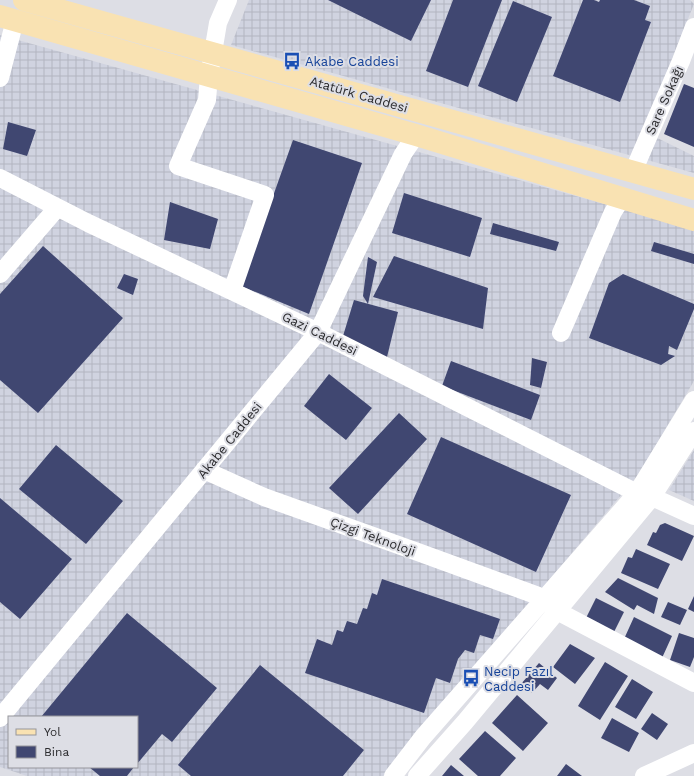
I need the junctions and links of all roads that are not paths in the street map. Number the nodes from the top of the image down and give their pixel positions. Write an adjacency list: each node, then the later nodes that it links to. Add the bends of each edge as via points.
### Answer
1 (24, 0): 5 (main road, Atatürk Caddesi)
2 (228, 0): 5 (street, via 218,23)
3 (7, 18): 7 (main road); 8 (street)
4 (694, 27): 6 (street, Sare Sokağı)
5 (213, 53): 7 (street); 10 (main road, Atatürk Caddesi)
6 (688, 64): 10 (street, Sare Sokağı)
7 (208, 76): 9 (main road); 17 (street, via 207,100 178,166 265,195)
8 (0, 78)
9 (416, 135): 13 (main road); 18 (street, Akabe Caddesi, via 403,154)
10 (633, 172): 12 (main road, Atatürk Caddesi)
11 (0, 178): 14 (street, Gazi Caddesi)
12 (694, 189)
13 (622, 198): 15 (main road); 19 (street, via 613,212)
14 (57, 208): 16 (street); 17 (street, Gazi Caddesi)
15 (694, 220)
16 (0, 274)
17 (232, 291): 18 (street, Gazi Caddesi)
18 (318, 332): 22 (street, Akabe Caddesi); 23 (street, Gazi Caddesi)
19 (561, 333)
20 (694, 400): 23 (street)
21 (694, 431): 23 (street)
22 (204, 470): 25 (street, Çizgi Teknoloji, via 264,497); 28 (street, Akabe Caddesi)
23 (645, 495): 24 (street, Gazi Caddesi); 25 (street); 26 (street)
24 (694, 516)
25 (544, 598): 26 (street); 30 (street, via 423,737)
26 (557, 611): 27 (street); 31 (street, via 465,722)
27 (694, 683)
28 (0, 718)
29 (692, 758): 32 (street)
30 (393, 776)
31 (416, 776)
32 (644, 776)

